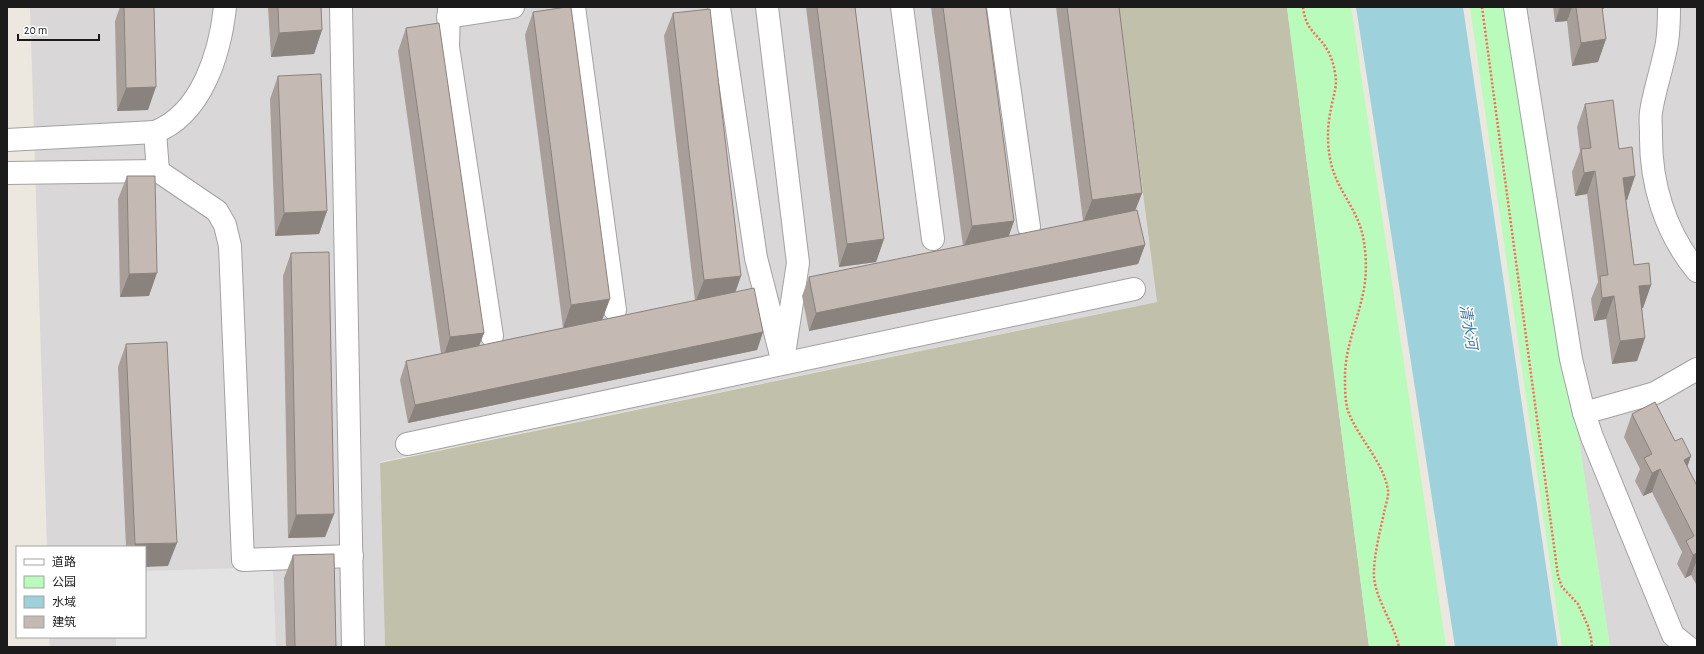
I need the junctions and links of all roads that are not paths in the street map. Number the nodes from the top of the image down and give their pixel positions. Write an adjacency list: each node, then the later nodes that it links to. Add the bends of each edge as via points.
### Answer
1 (225, 7): 12 (lane, via 211,71 188,109 168,127)
2 (341, 7): 26 (lane)
3 (513, 7): 11 (lane)
4 (574, 7): 20 (lane)
5 (719, 7): 22 (lane, via 756,258)
6 (767, 7): 22 (lane, via 798,264)
7 (902, 7): 17 (lane)
8 (998, 7): 16 (lane)
9 (1515, 7): 24 (lane, via 1571,360)
10 (1669, 7): 18 (lane, via 1666,51 1651,113 1652,167 1671,233)
11 (449, 12): 21 (lane, via 448,47)
12 (155, 132): 13 (lane); 14 (lane)
13 (7, 140)
14 (158, 171): 15 (lane); 26 (lane, via 217,211 226,225 230,246 243,560)
15 (7, 173)
16 (1029, 227)
17 (933, 239)
18 (1697, 271)
19 (1134, 289): 22 (lane)
20 (615, 310)
21 (492, 336)
22 (783, 363): 25 (lane)
23 (1697, 369): 24 (lane, via 1655,393)
24 (1584, 413): 28 (lane, via 1673,635)
25 (408, 444)
26 (352, 556): 27 (lane)
27 (354, 647)
28 (1688, 647)

